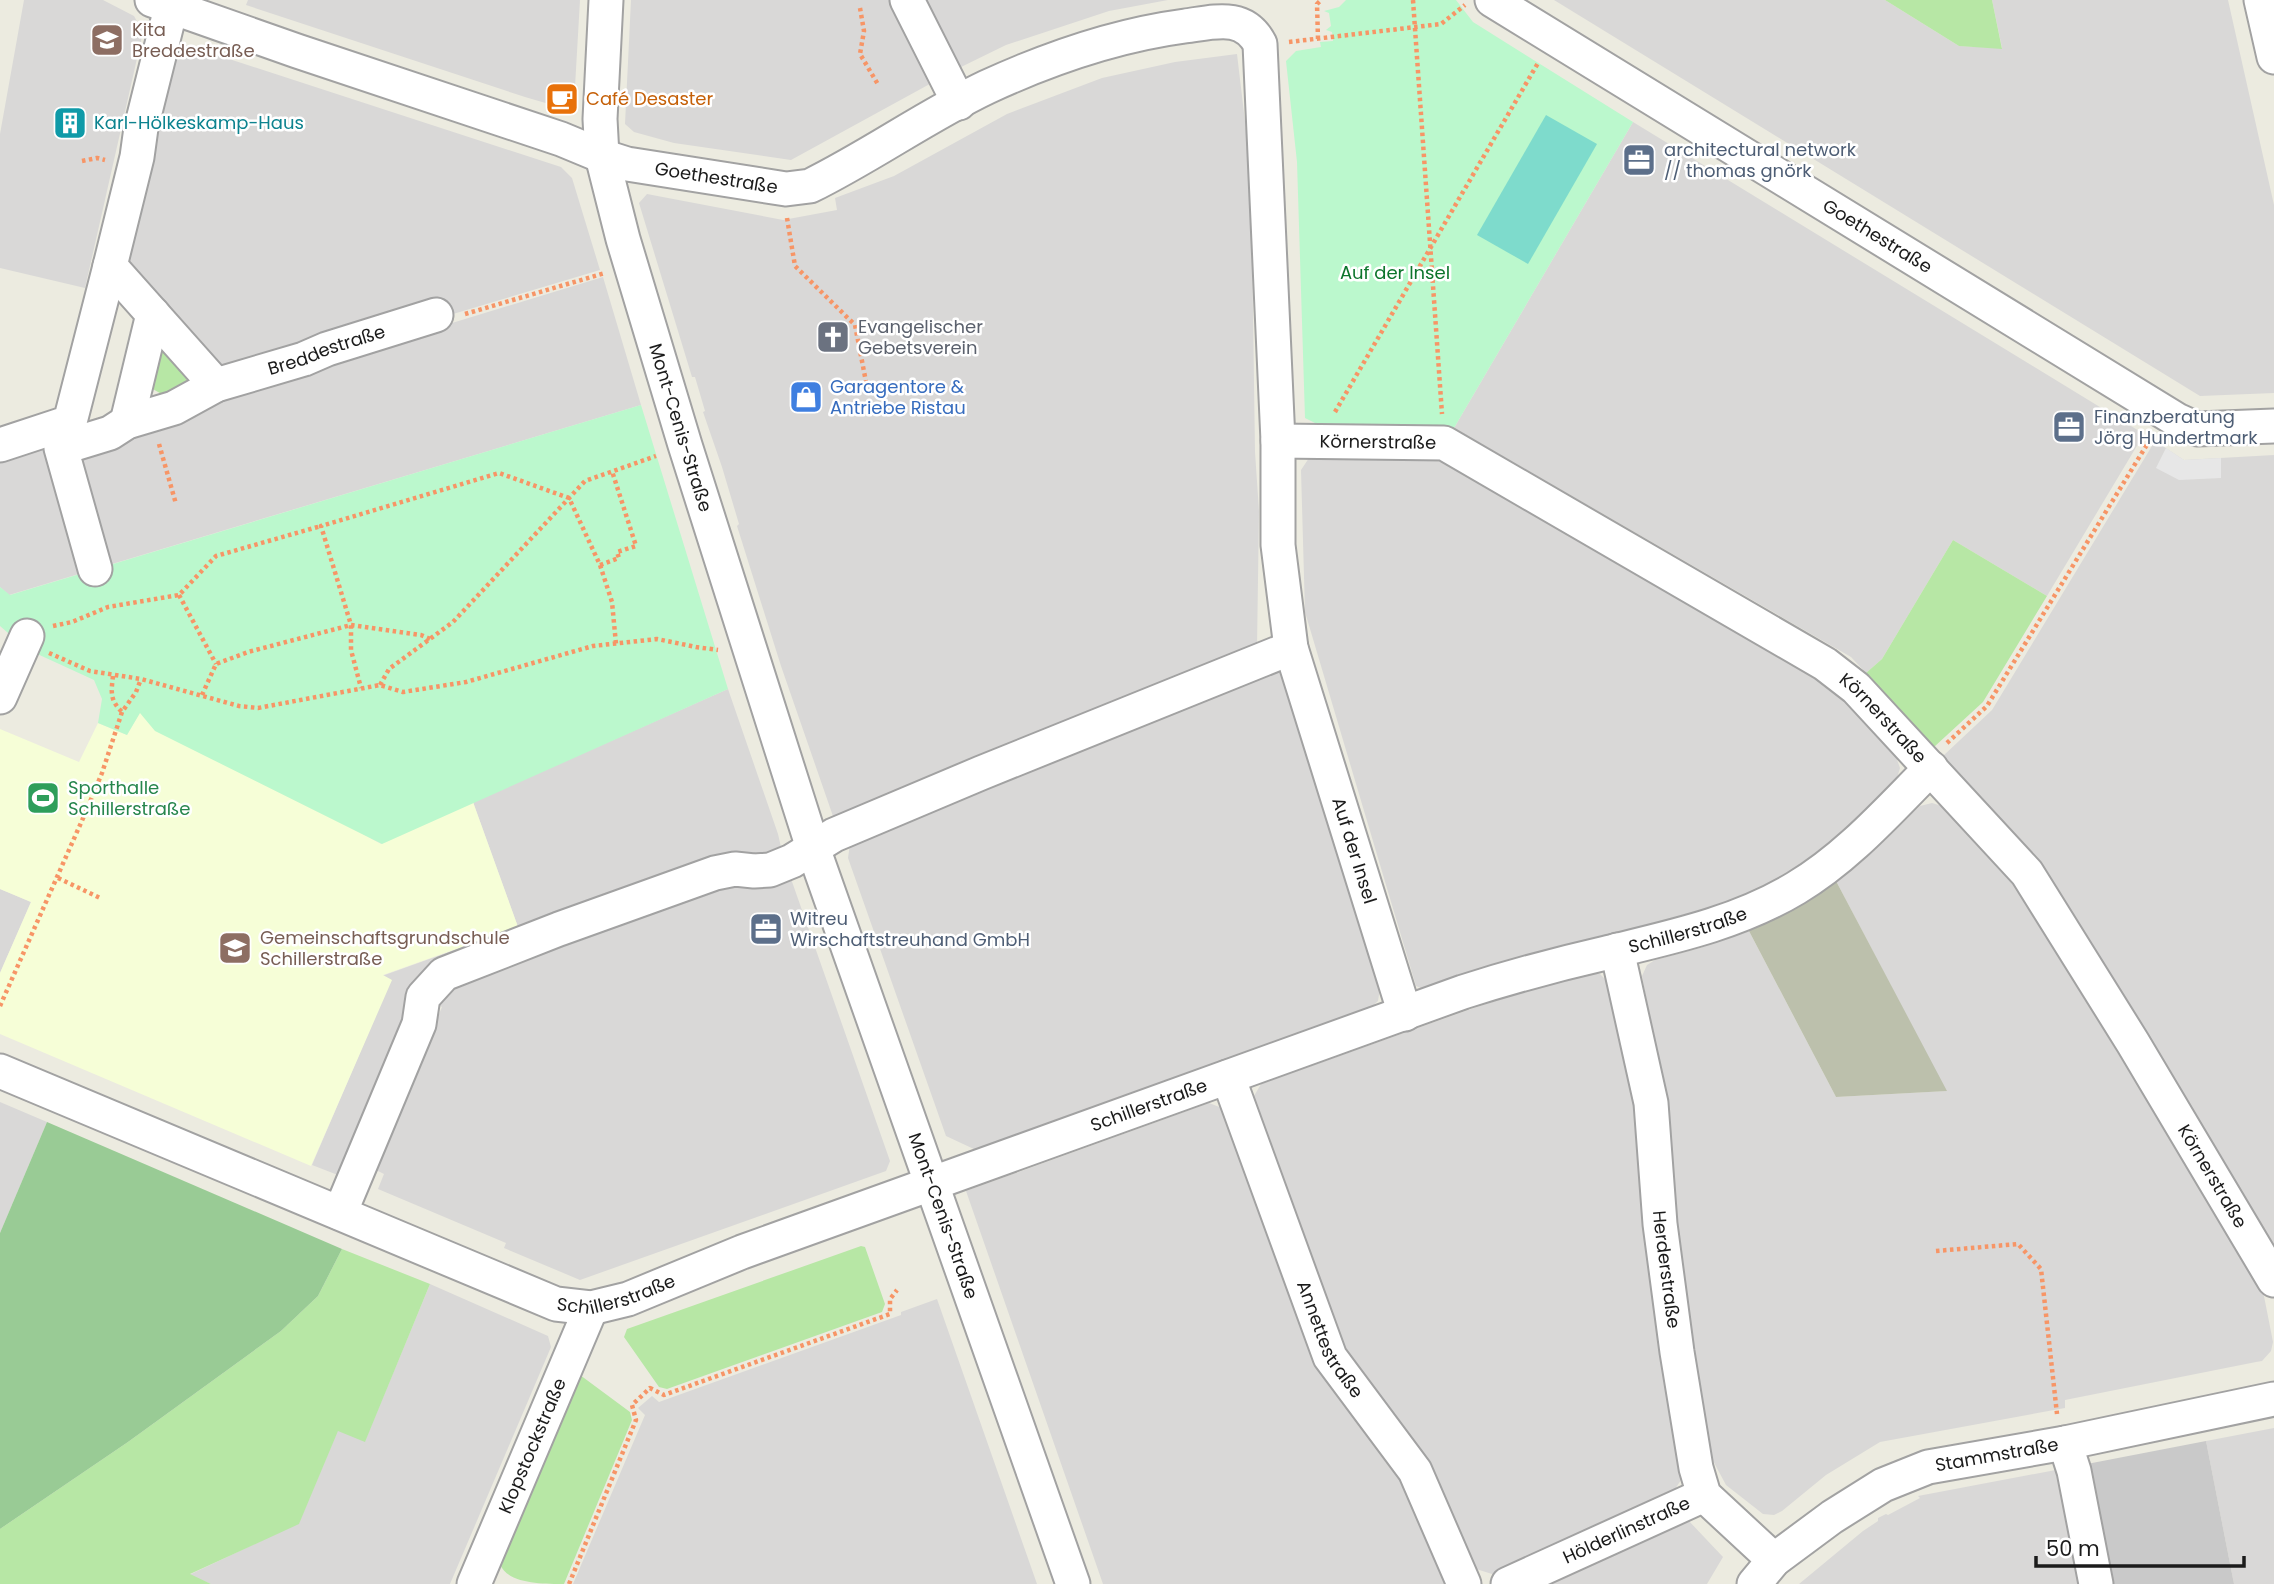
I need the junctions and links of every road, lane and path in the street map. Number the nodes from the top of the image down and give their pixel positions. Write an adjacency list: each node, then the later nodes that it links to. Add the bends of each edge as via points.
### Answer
1 (606, 0): 17 (street, Mont-Cenis-Straße)
2 (907, 0): 16 (street)
3 (1321, 0): 11 (path, via 1317,4)
4 (1413, 0): 10 (path)
5 (1471, 0): 10 (path, via 1441,24)
6 (1492, 0): 12 (street, Goethestraße)
7 (2261, 0): 14 (street)
8 (165, 3): 17 (street, Goethestraße); 23 (street, via 137,157)
9 (860, 8): 15 (path, via 864,31 860,54)
10 (1414, 28): 11 (path); 21 (path)
11 (1318, 38): 13 (path)
12 (1553, 38): 21 (path); 29 (street, Goethestraße)
13 (1272, 43): 16 (street, Goethestraße, via 1246,26 1219,21 1126,36 985,88); 32 (street, Auf der Insel)
14 (2274, 57)
15 (878, 86)
16 (959, 103): 20 (street, Goethestraße, via 810,186)
17 (602, 156): 20 (street, Goethestraße, via 642,167); 22 (street, Mont-Cenis-Straße)
18 (97, 158): 19 (path)
19 (82, 161)
20 (786, 189): 27 (path, via 795,266 855,325)
21 (1430, 248): 28 (path); 33 (path)
22 (631, 265): 25 (path, via 442,321); 58 (street, Mont-Cenis-Straße)
23 (107, 280): 24 (street); 34 (street, via 71,422)
24 (153, 314): 26 (street); 30 (street)
25 (436, 315): 26 (street, Breddestraße)
26 (216, 385): 30 (street, Breddestraße, via 174,408)
27 (867, 387)
28 (1338, 403)
29 (2166, 413): 31 (street, Goethestraße, via 2197,429); 57 (path, via 1987,706 1938,751)
30 (139, 419): 38 (path); 41 (street, Breddestraße, via 61,448)
31 (2274, 426)
32 (1278, 441): 33 (street, Körnerstraße); 48 (street, Auf der Insel, via 1278,545)
33 (1444, 443): 57 (street, Körnerstraße, via 1825,664 1856,688)
34 (0, 445)
35 (638, 462): 36 (path)
36 (612, 471): 37 (path, via 584,481); 40 (path, via 636,546 617,552 619,558)
37 (569, 498): 39 (path, via 499,473); 40 (path); 45 (path, via 453,622)
38 (176, 504)
39 (321, 526): 42 (path, via 216,556); 43 (path)
40 (600, 565): 46 (path, via 612,602)
41 (95, 569)
42 (179, 595): 44 (path, via 108,607); 49 (path)
43 (351, 625): 45 (path); 49 (path); 53 (path, via 351,650)
44 (27, 636): 50 (path, via 43,650 90,671); 55 (street)
45 (430, 639): 52 (path, via 389,669)
46 (616, 644): 47 (path, via 657,639); 52 (path, via 593,646 466,682 403,692)
47 (696, 648)
48 (1291, 648): 58 (street, via 846,830); 63 (street, Auf der Insel)
49 (216, 664): 54 (path)
50 (113, 675): 51 (path); 56 (path, via 110,694)
51 (141, 679): 54 (path); 56 (path)
52 (380, 685): 53 (path)
53 (361, 688): 54 (path, via 258,708)
54 (202, 695)
55 (0, 697)
56 (122, 712): 59 (path)
57 (1931, 768): 61 (street, Schillerstraße, via 1856,842 1797,888 1745,914 1696,931); 69 (street, Körnerstraße, via 2027,873)
58 (813, 848): 66 (street, Mont-Cenis-Straße); 67 (street, via 770,870 715,873 444,974 423,997 419,1024)
59 (58, 878): 60 (path); 62 (path)
60 (100, 898)
61 (1617, 950): 63 (street, Schillerstraße, via 1528,971); 74 (street, Herderstraße, via 1651,1103 1660,1224 1677,1352)
62 (0, 1006)
63 (1405, 1014): 65 (street, Schillerstraße)
64 (0, 1071): 67 (street, Schillerstraße)
65 (1228, 1077): 66 (street, Schillerstraße); 79 (street, Annettestraße, via 1330,1357 1415,1471)
66 (931, 1183): 71 (street, Schillerstraße, via 628,1299); 78 (street, Mont-Cenis-Straße)
67 (340, 1213): 71 (street, Schillerstraße, via 556,1304)
68 (1936, 1251): 73 (path, via 2018,1244 2041,1269 2056,1413)
69 (2274, 1280)
70 (897, 1290): 77 (path, via 890,1299 890,1314 664,1395 650,1388 632,1405 636,1420)
71 (591, 1308): 76 (street, Klopstockstraße)
72 (2274, 1399): 73 (street, Stammstraße)
73 (2065, 1443): 75 (street, Stammstraße, via 1928,1467 1883,1485 1832,1517); 81 (street)
74 (1704, 1495): 75 (street); 80 (street, Hölderlinstraße)
75 (1764, 1572)
76 (478, 1583)
77 (569, 1584)
78 (1073, 1584)
79 (1464, 1584)
80 (1508, 1584)
81 (2096, 1584)

